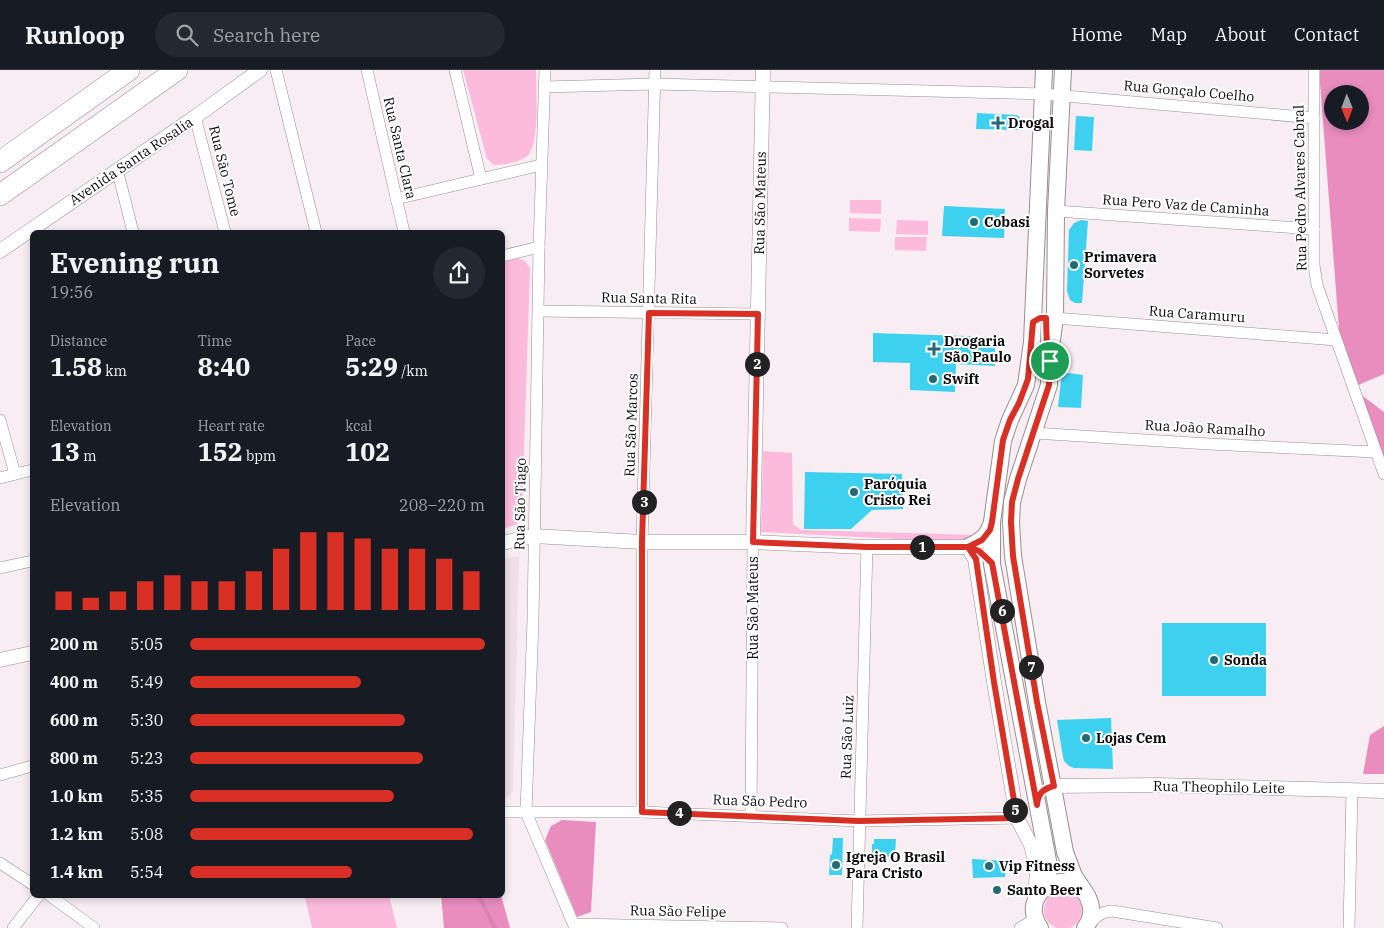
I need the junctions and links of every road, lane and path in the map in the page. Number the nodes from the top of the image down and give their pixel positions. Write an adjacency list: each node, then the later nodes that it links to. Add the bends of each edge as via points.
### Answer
1 (129, 70): 20 (highway)
2 (177, 70): 24 (highway)
3 (260, 70): 18 (street, Avenida Santa Rosalia)
4 (276, 70): 31 (street)
5 (367, 70): 25 (street, Rua Santa Clara)
6 (455, 70): 23 (street)
7 (545, 70): 14 (street, Rua São Tiago)
8 (655, 70): 13 (street, Rua São Marcos)
9 (762, 70): 15 (street, Rua São Mateus)
10 (1044, 70): 16 (main road)
11 (1063, 70): 17 (main road)
12 (1314, 70): 19 (street, Rua Pedro Alvares Cabral)
13 (654, 84): 14 (street, Rua Gonçalo Coelho); 15 (street, Rua Gonçalo Coelho); 38 (street, Rua São Marcos)
14 (545, 87): 21 (street, Rua São Tiago)
15 (762, 88): 16 (street, Rua Gonçalo Coelho); 39 (street, Rua São Mateus)
16 (1043, 94): 17 (street, Rua Gonçalo Coelho); 41 (main road)
17 (1061, 95): 19 (street, Rua Gonçalo Coelho); 26 (main road)
18 (195, 117): 22 (street, Avenida Santa Rosalia); 30 (street, Rua São Tome)
19 (1314, 118): 28 (street, Rua Pedro Alvares Cabral)
20 (0, 162)
21 (541, 164): 23 (street); 34 (street, Rua São Tiago)
22 (117, 170): 27 (street, Avenida Santa Rosalia); 29 (street)
23 (481, 179): 25 (street)
24 (0, 194)
25 (396, 199): 32 (street, Rua Santa Clara)
26 (1056, 211): 28 (street, Rua Pero Vaz de Caminha); 40 (main road)
27 (46, 227)
28 (1314, 229): 42 (street, Rua Pedro Alvares Cabral, via 1317,285)
29 (132, 230)
30 (224, 230)
31 (316, 230)
32 (404, 230)
33 (30, 235): 35 (street, Avenida Santa Rosalia)
34 (539, 247): 36 (street); 37 (street, Rua São Tiago)
35 (0, 251)
36 (505, 255)
37 (539, 310): 38 (street, Rua Santa Rita); 53 (street, Rua São Tiago)
38 (649, 313): 39 (street, Rua Santa Rita); 55 (street, Rua São Marcos)
39 (758, 314): 56 (street, Rua São Mateus)
40 (1055, 318): 42 (street, Rua Caramuru); 43 (main road)
41 (1033, 322): 43 (main road, via 1046,318); 44 (main road)
42 (1336, 340): 47 (street, Rua Pedro Alvares Cabral)
43 (1050, 361): 46 (main road, via 1049,385)
44 (1026, 385): 46 (main road, via 1019,420 1022,427); 52 (main road, via 1003,440)
45 (0, 420): 49 (street)
46 (1034, 432): 47 (street, Rua João Ramalho); 66 (main road, via 1012,502 1011,522 1014,565)
47 (1375, 452): 50 (street, Rua Pedro Alvares Cabral)
48 (30, 470): 49 (street)
49 (15, 474): 51 (street)
50 (1384, 474)
51 (0, 478)
52 (992, 522): 58 (main road, via 982,540); 60 (main road)
53 (534, 536): 54 (street); 55 (street); 71 (street, Rua São Tiago)
54 (505, 542)
55 (642, 542): 56 (street); 72 (street, Rua São Marcos)
56 (753, 542): 57 (street); 73 (street, Rua São Mateus)
57 (867, 547): 58 (street); 75 (street, Rua São Luiz)
58 (968, 547): 60 (main road, via 979,551); 74 (street, via 976,559)
59 (30, 561): 61 (street)
60 (992, 563): 69 (main road)
61 (0, 568)
62 (30, 654): 63 (street)
63 (0, 660)
64 (30, 767): 65 (street)
65 (0, 775)
66 (1054, 786): 67 (street, Rua Theophilo Leite); 69 (main road, via 1039,794); 78 (main road, via 1065,852)
67 (1352, 790): 68 (street, Rua Theophilo Leite); 90 (street)
68 (1384, 791)
69 (1037, 805): 81 (main road, via 1050,870)
70 (505, 812): 71 (street, Rua São Pedro)
71 (526, 812): 72 (street, Rua São Pedro); 82 (street, Rua São Tiago)
72 (642, 812): 73 (street, Rua São Pedro)
73 (751, 816): 75 (street, Rua São Pedro)
74 (1017, 818): 75 (street, Rua São Pedro); 81 (street, via 1031,844 1037,869)
75 (859, 821): 87 (street, Rua São Luiz)
76 (0, 863): 77 (street)
77 (30, 883)
78 (1084, 891): 81 (main road, via 1072,883 1053,884); 83 (main road, via 1092,907)
79 (37, 898): 84 (street)
80 (53, 898): 85 (street)
81 (1037, 911): 88 (street, via 1030,922)
82 (575, 926): 86 (street, Rua São Felipe)
83 (1087, 927): 89 (street, via 1098,915 1112,911)
84 (13, 928)
85 (94, 928)
86 (782, 928)
87 (857, 928)
88 (1020, 928)
89 (1212, 928)
90 (1350, 928)

